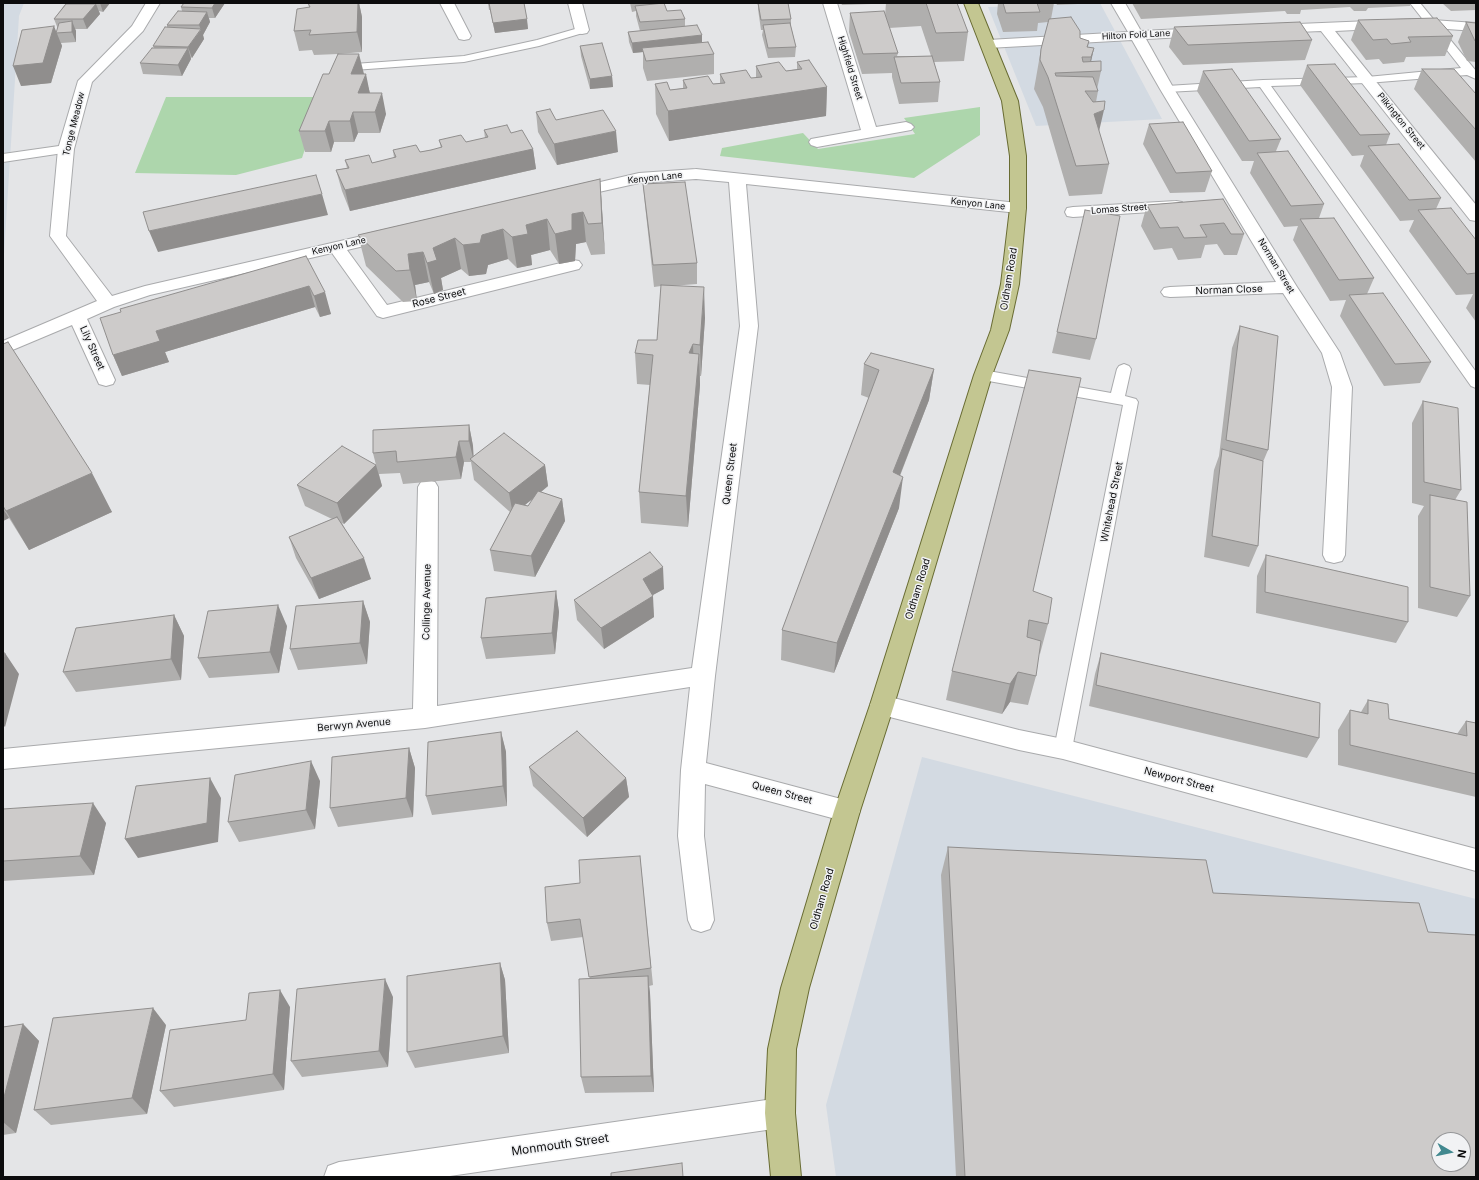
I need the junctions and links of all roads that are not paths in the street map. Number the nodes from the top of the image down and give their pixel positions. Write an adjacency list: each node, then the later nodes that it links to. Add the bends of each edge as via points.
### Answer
1 (153, 3): 25 (street, Tonge Meadow, via 138,28 85,81)
2 (447, 3): 15 (street)
3 (575, 3): 12 (street)
4 (830, 3): 23 (street, Highfield Street)
5 (971, 3): 16 (main road, Oldham Road)
6 (1118, 3): 14 (street, Norman Street)
7 (1415, 3): 8 (lane)
8 (1430, 23): 9 (street); 10 (street); 18 (lane)
9 (1325, 27): 11 (street); 19 (street, Pilkington Street)
10 (1476, 27)
11 (1262, 29)
12 (582, 30): 17 (lane, via 539,43 464,59)
13 (1215, 31): 14 (street, Hilton Fold Lane)
14 (1137, 35): 16 (street, Hilton Fold Lane); 21 (street, Norman Street)
15 (464, 36)
16 (988, 44): 30 (main road, Oldham Road, via 1010,101 1018,156)
17 (354, 67)
18 (1473, 73): 19 (lane)
19 (1367, 80): 20 (lane); 32 (street, Pilkington Street)
20 (1263, 83): 21 (lane); 44 (lane)
21 (1167, 88): 36 (street, Norman Street, via 1229,202)
22 (906, 127): 23 (street)
23 (870, 133): 24 (street)
24 (817, 142)
25 (66, 149): 26 (lane); 38 (street, Tonge Meadow, via 58,236)
26 (3, 158)
27 (737, 178): 28 (street, Kenyon Lane, via 696,174 639,178); 30 (street, Kenyon Lane); 48 (street, Queen Street, via 749,326)
28 (554, 198)
29 (1190, 205): 31 (street, Lomas Street)
30 (1018, 208): 42 (main road, Oldham Road, via 1010,284 1000,330)
31 (1073, 212)
32 (1476, 216)
33 (406, 231): 34 (street, Kenyon Lane)
34 (336, 247): 35 (street, Rose Street, via 383,312); 38 (street, Kenyon Lane, via 145,291)
35 (573, 265)
36 (1288, 287): 37 (street, Norman Close); 47 (street, Norman Street, via 1331,353 1342,387)
37 (1170, 292)
38 (108, 303): 39 (street, Kenyon Lane)
39 (77, 316): 40 (street, Kenyon Lane); 43 (street, Lily Street)
40 (3, 348)
41 (1124, 370): 45 (lane)
42 (983, 375): 45 (lane, Whitehead Street); 49 (main road, Oldham Road)
43 (106, 380)
44 (1476, 383)
45 (1117, 400): 51 (lane, Whitehead Street, via 1131,402)
46 (428, 486): 50 (street, Collinge Avenue)
47 (1334, 555)
48 (703, 676): 50 (street, Berwyn Avenue); 53 (street, Queen Street)
49 (882, 705): 51 (street, Newport Street); 54 (main road, Oldham Road)
50 (425, 718): 52 (street, Berwyn Avenue)
51 (1063, 749): 55 (street, Newport Street)
52 (3, 759)
53 (693, 770): 54 (street, Queen Street); 56 (street, Queen Street, via 691,836)
54 (848, 811): 57 (main road, Oldham Road, via 794,988 782,1049)
55 (1476, 860)
56 (701, 920)
57 (780, 1113): 58 (street, Monmouth Street); 59 (main road, Oldham Road)
58 (339, 1177)
59 (786, 1177)

